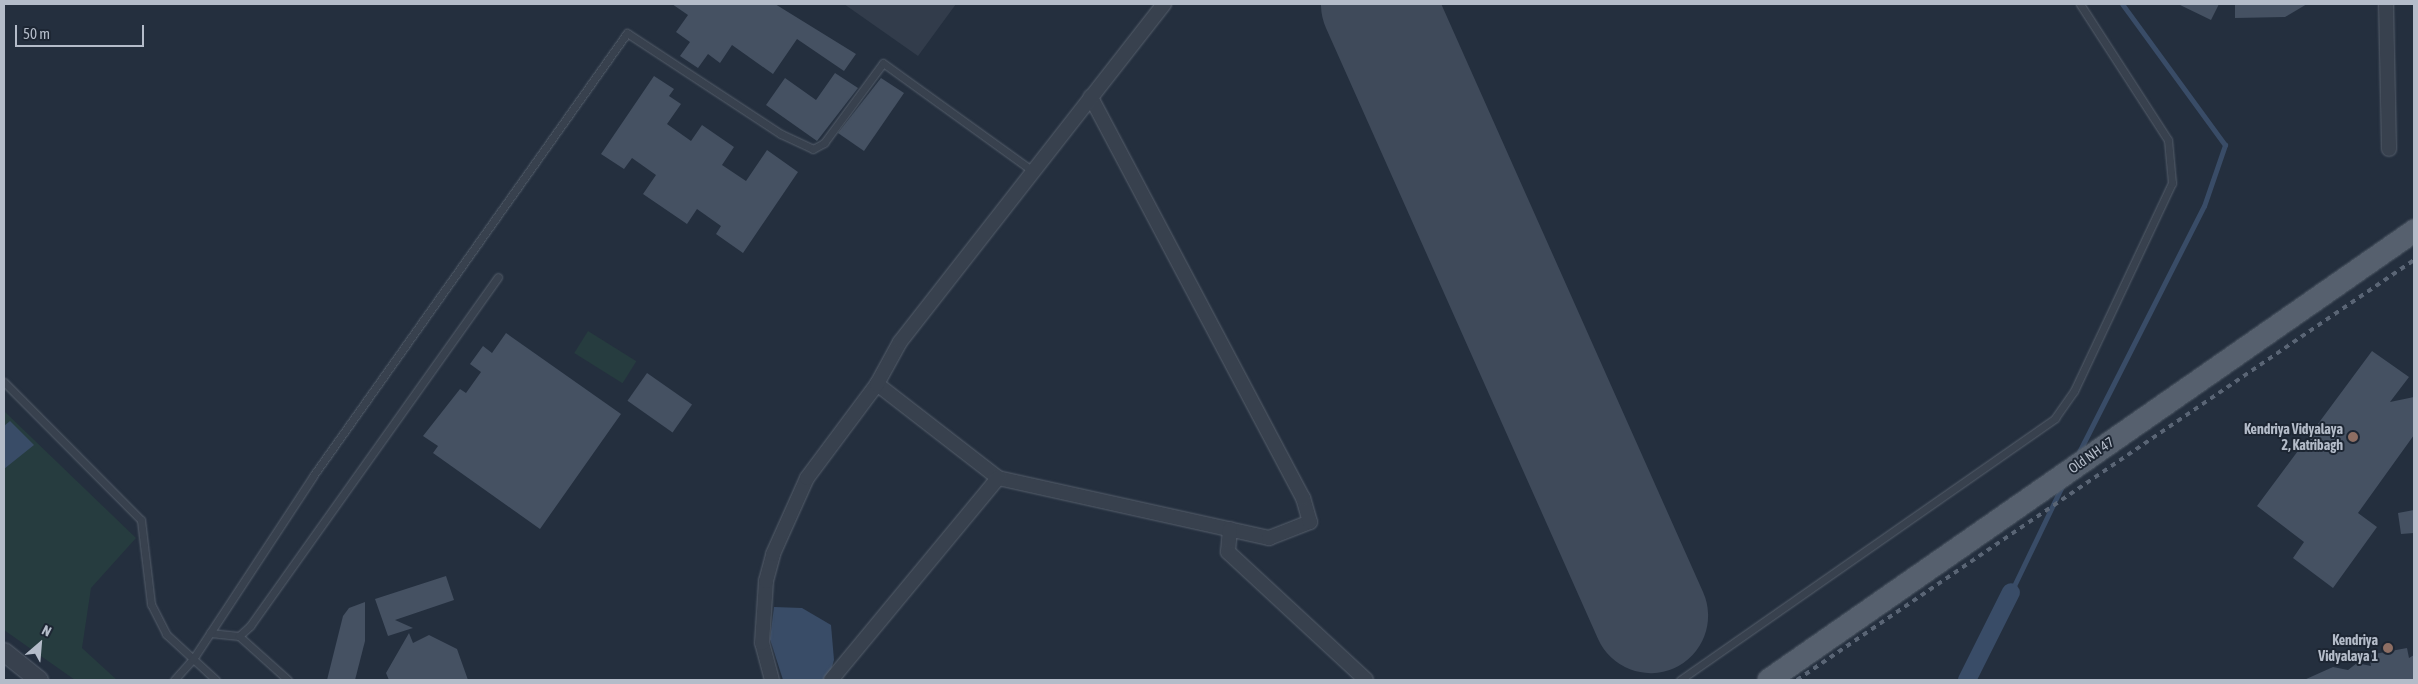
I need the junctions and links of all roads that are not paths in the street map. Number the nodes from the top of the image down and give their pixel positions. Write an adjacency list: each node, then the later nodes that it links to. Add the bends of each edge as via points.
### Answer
1 (1164, 4): 4 (street)
2 (2080, 4): 24 (lane, via 2168,140 2172,183 2074,391 2055,418)
3 (2386, 4): 5 (street)
4 (1091, 97): 6 (street); 12 (street, via 1298,489 1310,522 1269,538)
5 (2389, 149)
6 (1030, 169): 10 (street, via 900,342); 13 (lane, via 883,64 824,143 814,149 781,134 627,33 313,476)
7 (2414, 230): 25 (main road, Old NH 47)
8 (498, 277): 14 (lane, via 352,487 250,626)
9 (4, 382): 16 (lane, via 141,520 151,604 166,634)
10 (877, 384): 11 (street); 21 (street, via 807,478 773,554 762,643)
11 (998, 478): 12 (street); 22 (street)
12 (1230, 530): 23 (street, via 1228,552)
13 (210, 633): 14 (lane); 16 (lane)
14 (239, 636): 20 (lane)
15 (4, 652): 17 (street)
16 (193, 659): 18 (lane); 19 (lane)
17 (39, 680)
18 (174, 680)
19 (216, 680)
20 (288, 680)
21 (772, 680)
22 (831, 680)
23 (1366, 680)
24 (1680, 680)
25 (1769, 680)

